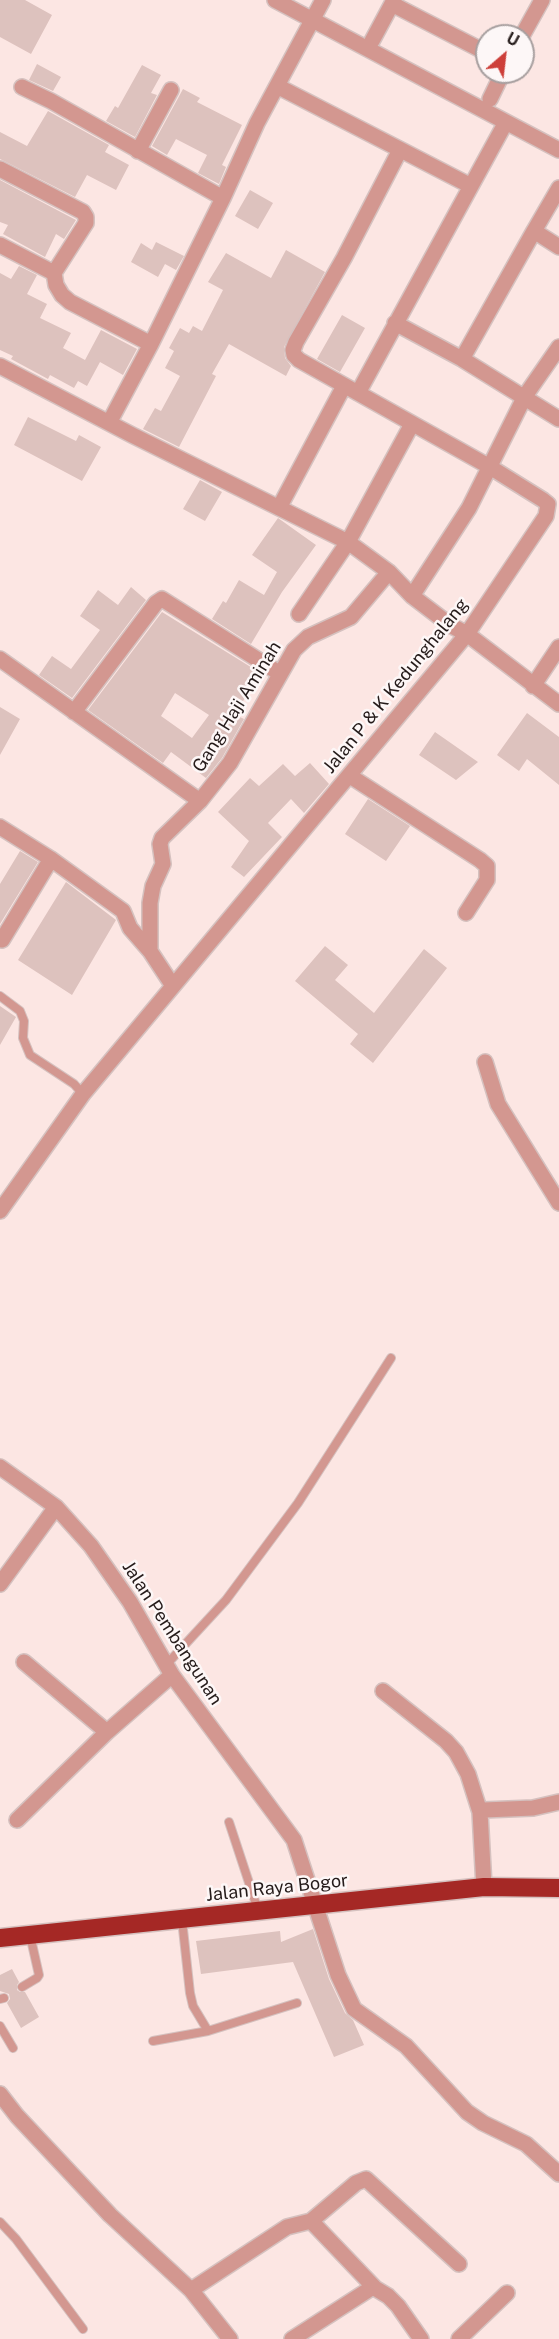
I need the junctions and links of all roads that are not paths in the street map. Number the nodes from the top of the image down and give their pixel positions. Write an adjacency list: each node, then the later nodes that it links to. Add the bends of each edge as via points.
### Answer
1 (275, 0): 5 (street)
2 (323, 0): 5 (street)
3 (542, 0): 6 (street)
4 (393, 2): 7 (street); 8 (street)
5 (313, 21): 10 (street); 14 (street)
6 (529, 24)
7 (372, 41)
8 (475, 46)
9 (497, 84): 13 (street)
10 (277, 86): 15 (street); 21 (street)
11 (21, 87): 17 (street)
12 (171, 90): 17 (street)
13 (490, 99)
14 (506, 122): 16 (street); 19 (street)
15 (400, 150): 19 (street); 31 (street, Jalan P & K Kedunghalang, via 293,350 299,360)
16 (559, 150)
17 (138, 151): 21 (street)
18 (0, 169): 25 (street, via 87,217)
19 (471, 186): 26 (street)
20 (559, 188): 22 (street)
21 (223, 198): 27 (street)
22 (534, 231): 24 (street); 29 (street)
23 (0, 245): 25 (street)
24 (559, 247)
25 (54, 273): 27 (street, via 56,285 70,302)
26 (395, 323): 29 (street); 31 (street)
27 (151, 344): 34 (street)
28 (559, 347): 32 (street)
29 (462, 359): 32 (street)
30 (0, 366): 34 (street)
31 (351, 390): 35 (street, Jalan P & K Kedunghalang); 37 (street)
32 (525, 396): 33 (street); 36 (street)
33 (559, 419)
34 (109, 423): 37 (street)
35 (412, 424): 36 (street, Jalan P & K Kedunghalang); 38 (street)
36 (490, 466): 40 (street, via 469,508); 42 (street, Jalan P & K Kedunghalang, via 543,500 548,508)
37 (280, 506): 38 (street)
38 (348, 542): 39 (street); 41 (street)
39 (389, 572): 40 (street); 45 (street, Gang Haji Aminah, via 351,617 302,641)
40 (412, 596): 42 (street)
41 (299, 614)
42 (467, 634): 46 (street); 49 (street, Jalan P & K Kedunghalang)
43 (559, 647): 46 (street)
44 (0, 659): 48 (street)
45 (279, 673): 48 (street, via 162,599); 50 (street, Gang Haji Aminah, via 230,763)
46 (533, 686): 47 (street)
47 (559, 704)
48 (74, 712): 50 (street)
49 (350, 776): 53 (street, via 487,867 487,880); 56 (street, Jalan P & K Kedunghalang)
50 (200, 801): 55 (street, Gang Haji Aminah, via 161,841 163,864 150,903)
51 (0, 827): 52 (street)
52 (51, 859): 54 (street); 55 (street, via 123,911 130,928)
53 (466, 913)
54 (2, 940)
55 (150, 951): 56 (street)
56 (173, 986): 59 (street, Jalan P & K Kedunghalang)
57 (0, 996): 59 (lane, via 20,1011 23,1038 30,1055)
58 (485, 1062): 60 (street, via 498,1104)
59 (83, 1094): 61 (street, Jalan P & K Kedunghalang)
60 (559, 1203)
61 (0, 1211)
62 (391, 1358): 67 (lane, via 298,1503)
63 (0, 1467): 64 (street, Jalan Pembangunan)
64 (56, 1507): 65 (street); 67 (street, Jalan Pembangunan, via 92,1546)
65 (0, 1584)
66 (24, 1662): 69 (street)
67 (169, 1670): 69 (street); 76 (street, Jalan Pembangunan, via 294,1840)
68 (383, 1691): 71 (street, via 456,1752)
69 (107, 1732): 72 (street)
70 (559, 1802): 71 (street)
71 (480, 1812): 74 (street)
72 (17, 1820)
73 (229, 1822): 77 (lane)
74 (484, 1887): 75 (highway, Jalan Raya Bogor); 76 (highway, Jalan Raya Bogor)
75 (559, 1888)
76 (315, 1906): 77 (highway, Jalan Raya Bogor); 88 (street, Jalan Pembangunan, via 354,2009 406,2046 467,2112 538,2152)
77 (258, 1911): 78 (highway, Jalan Raya Bogor)
78 (182, 1920): 79 (highway, Jalan Raya Bogor); 84 (lane, via 193,2006)
79 (30, 1934): 80 (highway, Jalan Raya Bogor); 81 (lane, via 39,1975)
80 (0, 1938)
81 (22, 1987)
82 (297, 2003): 84 (lane)
83 (0, 2026): 86 (lane)
84 (208, 2031): 85 (lane)
85 (153, 2041)
86 (13, 2048)
87 (0, 2094): 93 (street, via 110,2215)
88 (559, 2174)
89 (311, 2221): 91 (street, via 366,2179); 92 (street); 93 (street, via 287,2227)
90 (0, 2222): 95 (lane)
91 (459, 2264)
92 (374, 2287): 97 (street); 98 (street, via 398,2306)
93 (191, 2290): 96 (street)
94 (507, 2293): 99 (street)
95 (83, 2329)
96 (230, 2339)
97 (292, 2339)
98 (421, 2339)
99 (459, 2339)

